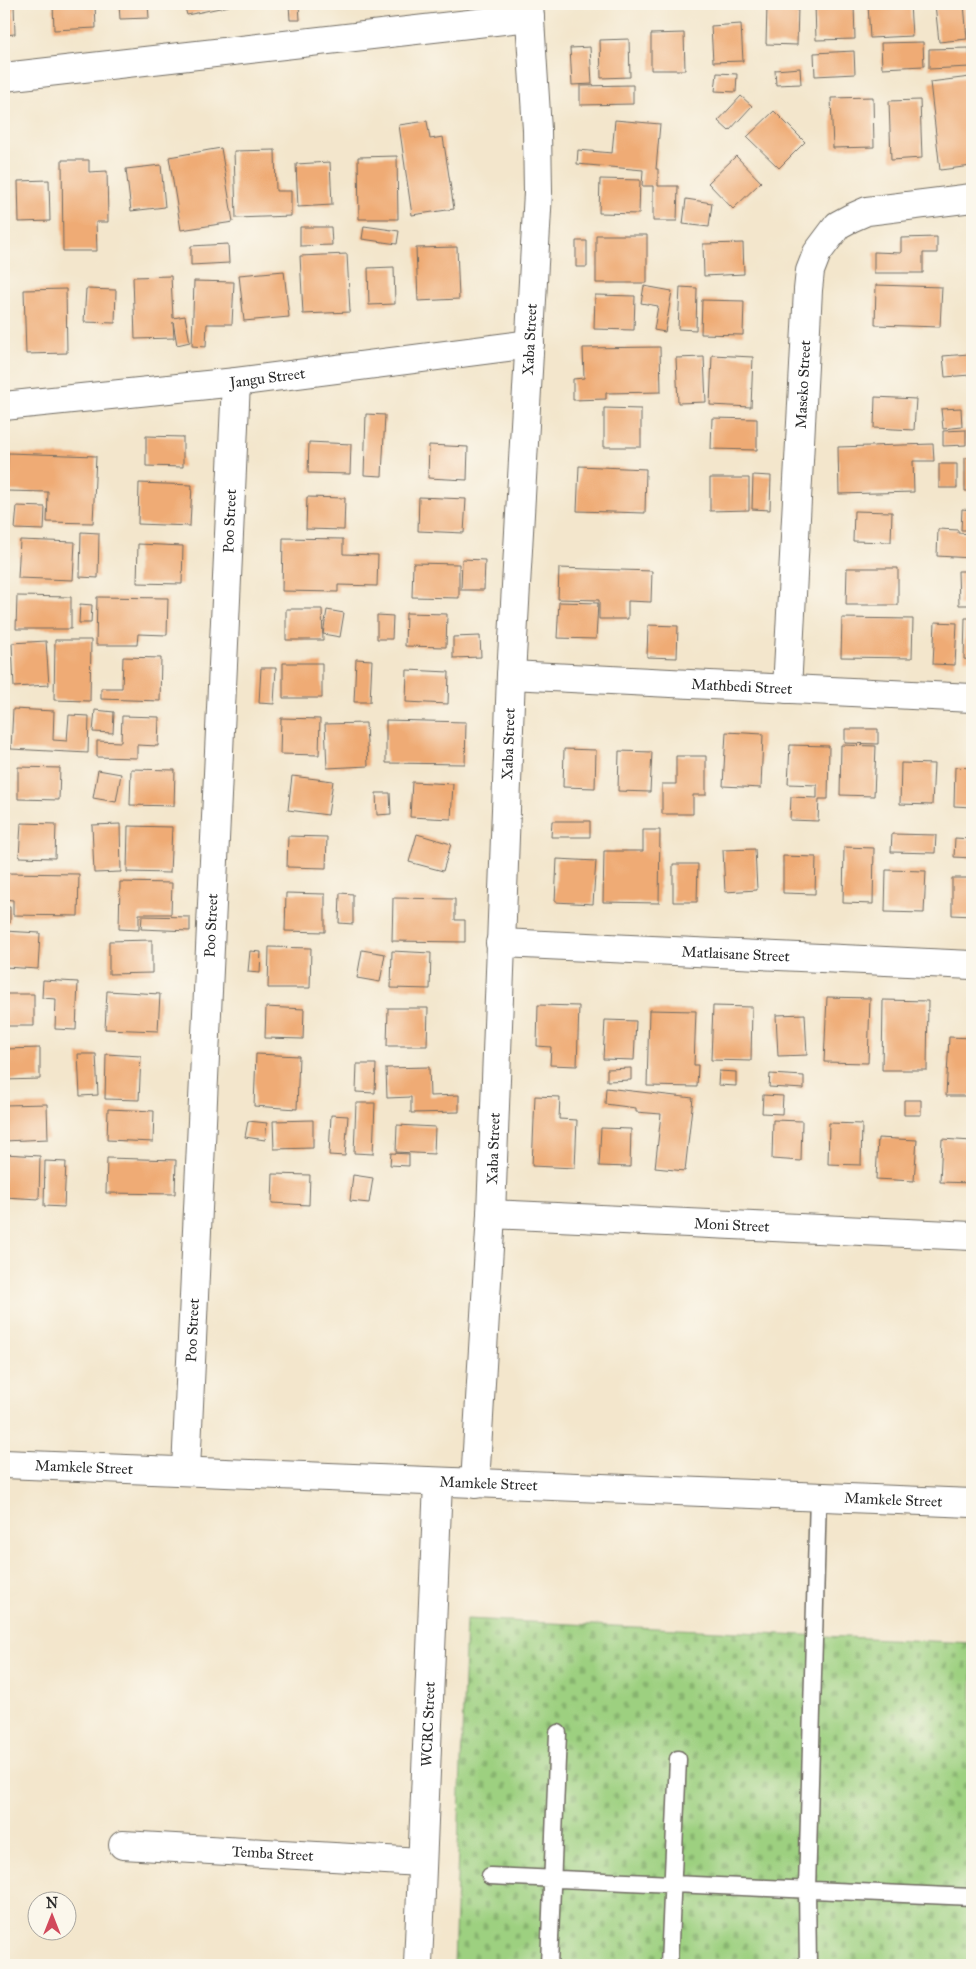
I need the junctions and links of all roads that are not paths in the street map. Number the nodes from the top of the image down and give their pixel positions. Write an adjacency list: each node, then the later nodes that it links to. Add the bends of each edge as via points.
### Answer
1 (530, 10): 2 (street); 4 (street, Xaba Street, via 538,192)
2 (4, 77)
3 (972, 198): 8 (street, Maseko Street, via 867,211 838,226 817,253 810,271)
4 (530, 344): 5 (street, Jangu Street); 7 (street, Xaba Street)
5 (236, 382): 6 (street, Jangu Street); 15 (street, Poo Street)
6 (4, 406)
7 (512, 675): 8 (street, Mathbedi Street); 10 (street, Xaba Street)
8 (787, 689): 9 (street, Mathbedi Street)
9 (972, 698)
10 (500, 943): 11 (street, Matlaisane Street); 12 (street, Xaba Street)
11 (972, 965)
12 (491, 1214): 13 (street, Moni Street); 17 (street, Xaba Street)
13 (972, 1236)
14 (4, 1464): 15 (street, Mamkele Street)
15 (186, 1470): 16 (street, Mamkele Street)
16 (438, 1482): 17 (street, Mamkele Street); 23 (street, WCRC Street)
17 (475, 1484): 18 (street, Mamkele Street)
18 (818, 1496): 19 (street, Mamkele Street); 27 (lane)
19 (972, 1503)
20 (558, 1733): 25 (lane)
21 (678, 1759): 26 (lane)
22 (123, 1845): 23 (street, Temba Street)
23 (421, 1862): 29 (street, WCRC Street)
24 (490, 1876): 25 (lane)
25 (553, 1878): 26 (lane); 30 (lane)
26 (672, 1883): 27 (lane); 31 (lane)
27 (807, 1889): 28 (lane); 32 (lane)
28 (972, 1897)
29 (418, 1965)
30 (550, 1965)
31 (669, 1965)
32 (808, 1965)

